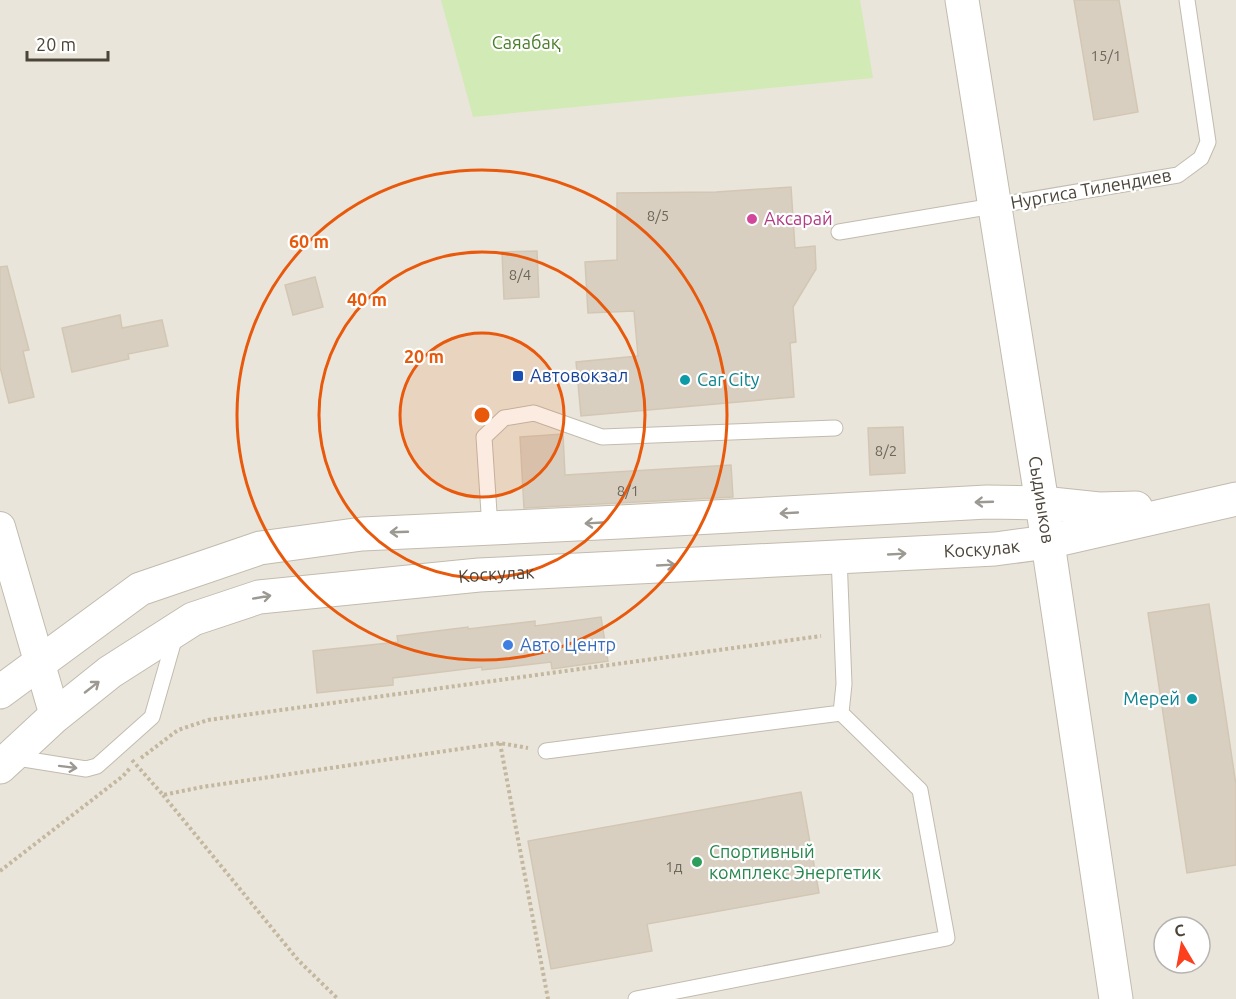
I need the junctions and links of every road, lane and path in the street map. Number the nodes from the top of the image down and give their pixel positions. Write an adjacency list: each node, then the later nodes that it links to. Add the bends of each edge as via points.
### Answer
1 (962, 0): 3 (street, Сыдиыков)
2 (1187, 0): 3 (lane, Нургиса Тилендиев, via 1208,142 1201,158 1178,176)
3 (994, 206): 4 (lane, Нургиса Тилендиев); 7 (street, Сыдиыков)
4 (839, 232)
5 (835, 428): 9 (lane, via 602,437 534,413 504,418 484,437)
6 (1235, 499): 7 (street, via 1130,509); 10 (street, Коскулак)
7 (1042, 503): 9 (street, one-way to 9, via 987,502); 10 (street, Сыдиыков)
8 (0, 528): 14 (street)
9 (490, 528): 14 (street, one-way to 14, via 362,534 260,548 140,589)
10 (1048, 542): 11 (street, Коскулак, one-way to 10, via 995,549); 27 (street, Сыдиыков)
11 (839, 556): 12 (street, Коскулак, one-way to 11, via 193,619 259,597 479,575); 13 (lane)
12 (177, 629): 17 (street, Коскулак, one-way to 12, via 110,672); 20 (lane, one-way to 12, via 86,769 97,766 152,717)
13 (842, 633): 16 (lane); 21 (path, via 208,720 178,730)
14 (39, 664): 15 (street); 17 (street)
15 (0, 692)
16 (841, 713): 19 (lane); 26 (lane, via 920,790 947,938)
17 (55, 716): 20 (street, Коскулак)
18 (500, 743): 19 (path); 22 (path); 25 (path)
19 (546, 751)
20 (5, 762)
21 (135, 763): 22 (path); 23 (path)
22 (163, 795): 24 (path, via 298,960)
23 (0, 871)
24 (338, 999)
25 (548, 999)
26 (636, 999)
27 (1116, 999)

